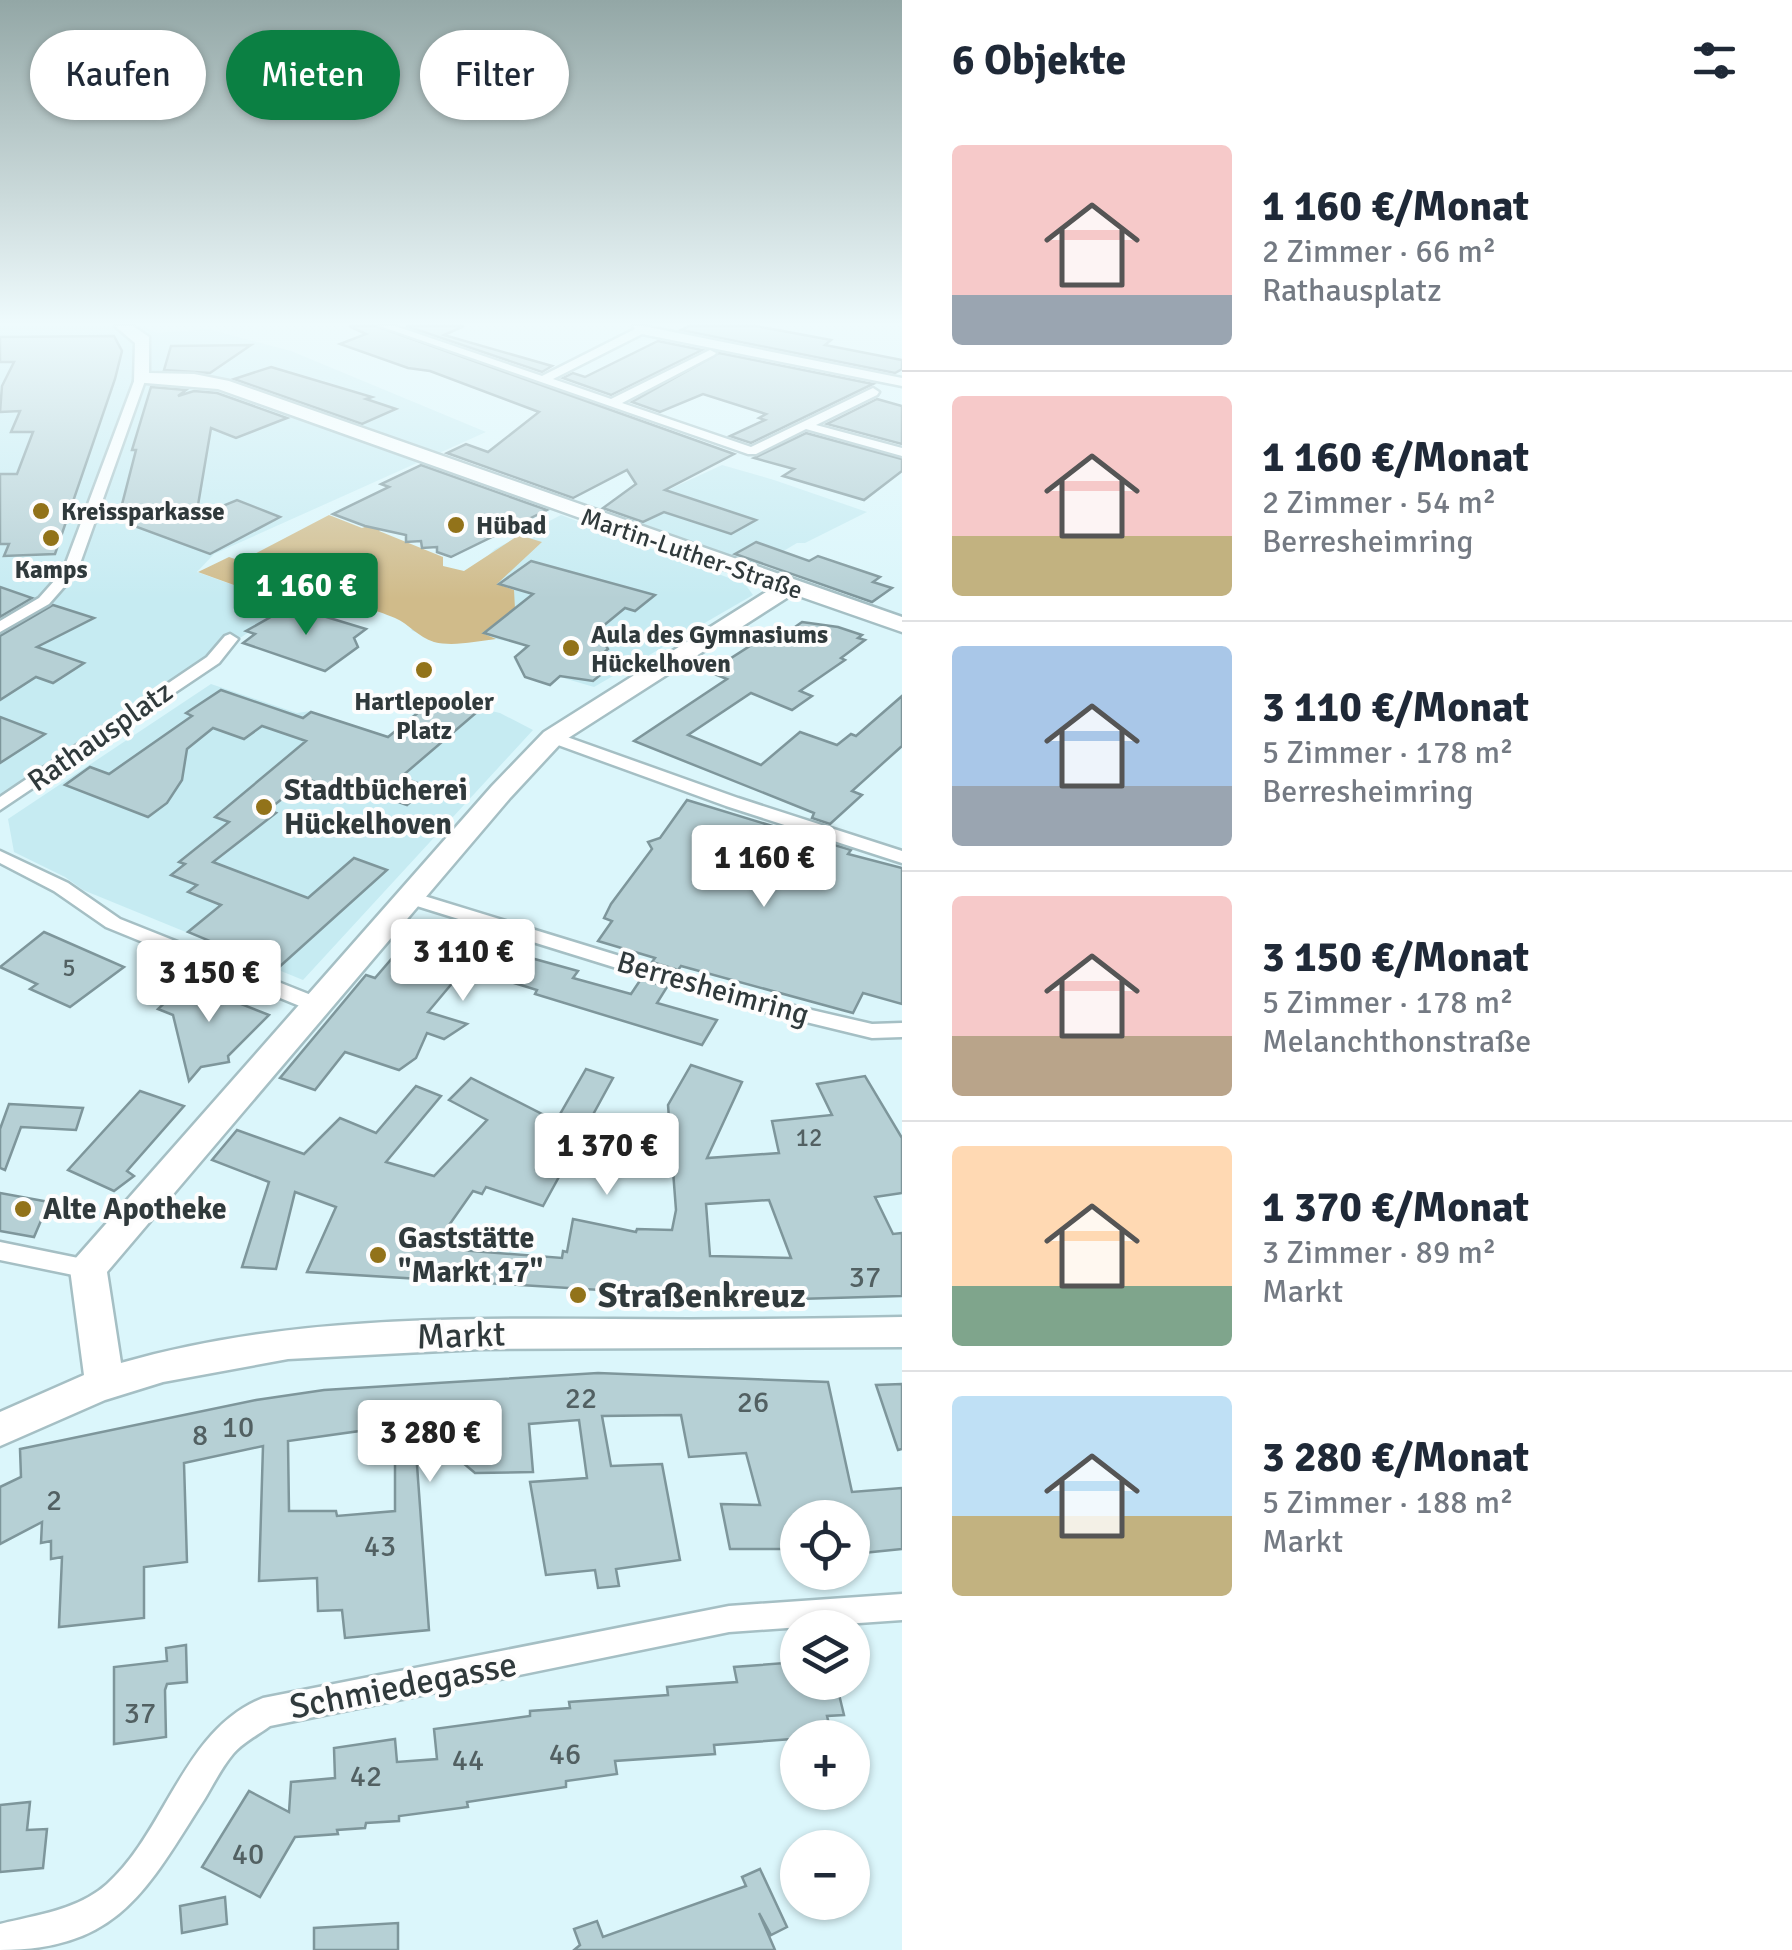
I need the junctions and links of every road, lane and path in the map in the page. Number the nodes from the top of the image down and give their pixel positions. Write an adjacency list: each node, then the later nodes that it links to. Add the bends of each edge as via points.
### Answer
1 (126, 417): 9 (street, via 70,572 44,602)
2 (315, 417): 7 (street, Martin-Luther-Straße)
3 (649, 417): 5 (street, via 752,451)
4 (824, 417): 5 (street)
5 (806, 426): 6 (street)
6 (902, 452)
7 (789, 587): 8 (street, Martin-Luther-Straße); 11 (street)
8 (902, 625)
9 (0, 627)
10 (230, 639): 12 (street, Rathausplatz, via 213,660)
11 (553, 738): 14 (street); 15 (street)
12 (8, 800)
13 (0, 856): 16 (street, via 113,923)
14 (902, 856)
15 (410, 898): 16 (street); 17 (street, Berresheimring, via 743,1000 872,1031)
16 (319, 1006): 19 (street)
17 (902, 1030)
18 (0, 1252): 19 (street)
19 (88, 1269): 21 (street)
20 (902, 1332): 21 (street, Markt, via 381,1338 191,1361)
21 (105, 1384): 22 (street, Markt)
22 (16, 1423)
23 (902, 1607): 24 (street, Schmiedegasse, via 728,1619 263,1713 223,1742 118,1896 83,1919)
24 (0, 1942)

